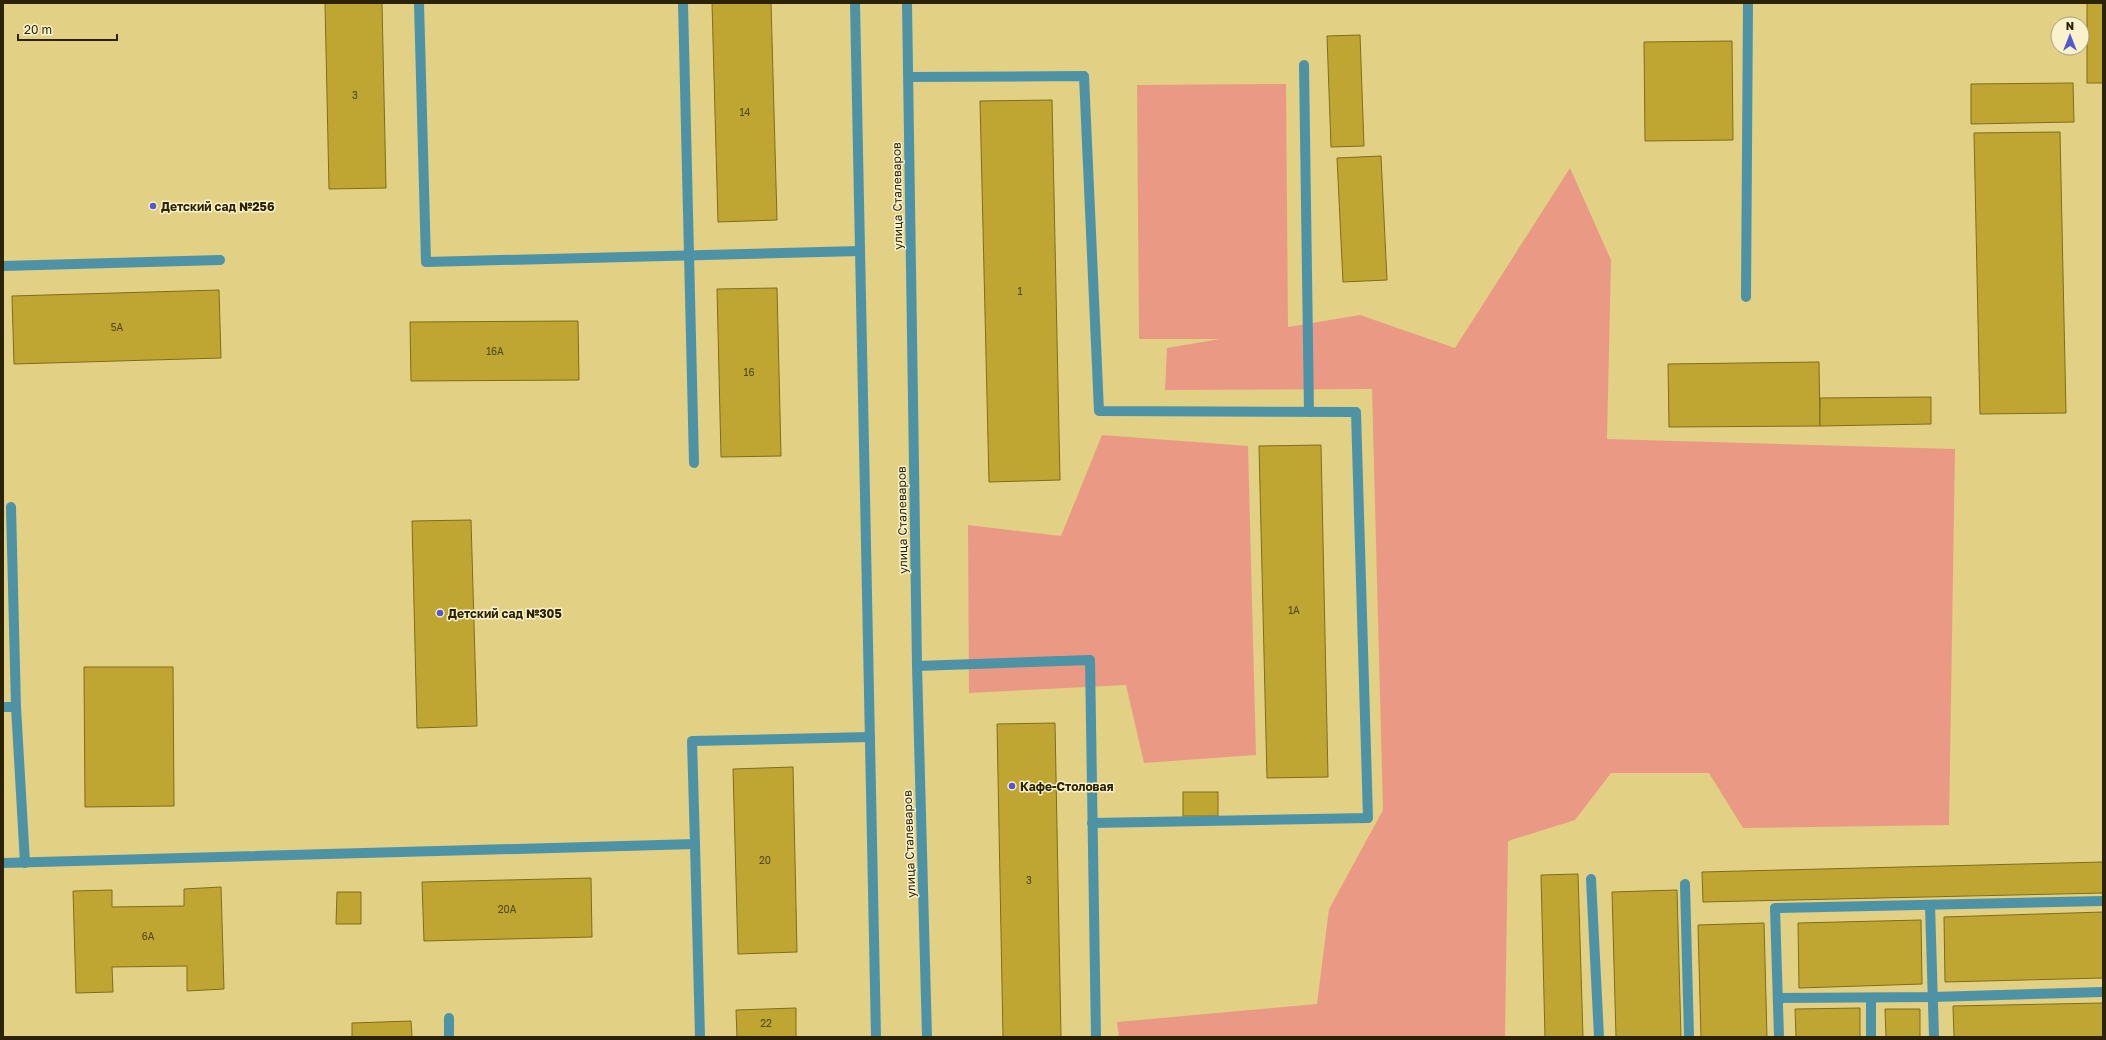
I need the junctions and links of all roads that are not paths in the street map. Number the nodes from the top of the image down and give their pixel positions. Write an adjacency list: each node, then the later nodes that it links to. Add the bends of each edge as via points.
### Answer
1 (419, 3): 9 (street, via 426,262)
2 (683, 3): 9 (street)
3 (855, 3): 8 (street)
4 (907, 3): 7 (street, улица Сталеваров)
5 (1748, 3): 12 (street)
6 (1304, 65): 13 (street)
7 (909, 77): 13 (street, via 1084,76 1099,411); 16 (street, улица Сталеваров)
8 (860, 251): 9 (street); 19 (street)
9 (688, 255): 14 (street)
10 (220, 260): 11 (street)
11 (3, 266)
12 (1746, 296)
13 (1309, 412): 20 (street, via 1356,412 1368,818)
14 (694, 463)
15 (11, 507): 18 (street)
16 (917, 666): 20 (street, via 1090,660); 36 (street, улица Сталеваров)
17 (3, 707): 18 (street)
18 (16, 707): 23 (street)
19 (870, 737): 21 (street, via 692,741); 35 (street)
20 (1092, 824): 37 (street)
21 (695, 844): 23 (street); 34 (street)
22 (3, 863): 23 (street)
23 (25, 863)
24 (1591, 879): 38 (street)
25 (1685, 884): 39 (street)
26 (2103, 901): 27 (street)
27 (1930, 905): 29 (street); 30 (street, via 1775,908)
28 (2103, 992): 29 (street)
29 (1933, 997): 31 (street); 42 (street)
30 (1778, 998): 31 (street); 40 (street)
31 (1871, 998): 41 (street)
32 (448, 1018): 33 (street)
33 (449, 1037)
34 (700, 1037)
35 (876, 1037)
36 (928, 1037)
37 (1096, 1037)
38 (1599, 1037)
39 (1689, 1037)
40 (1779, 1037)
41 (1871, 1037)
42 (1934, 1037)

